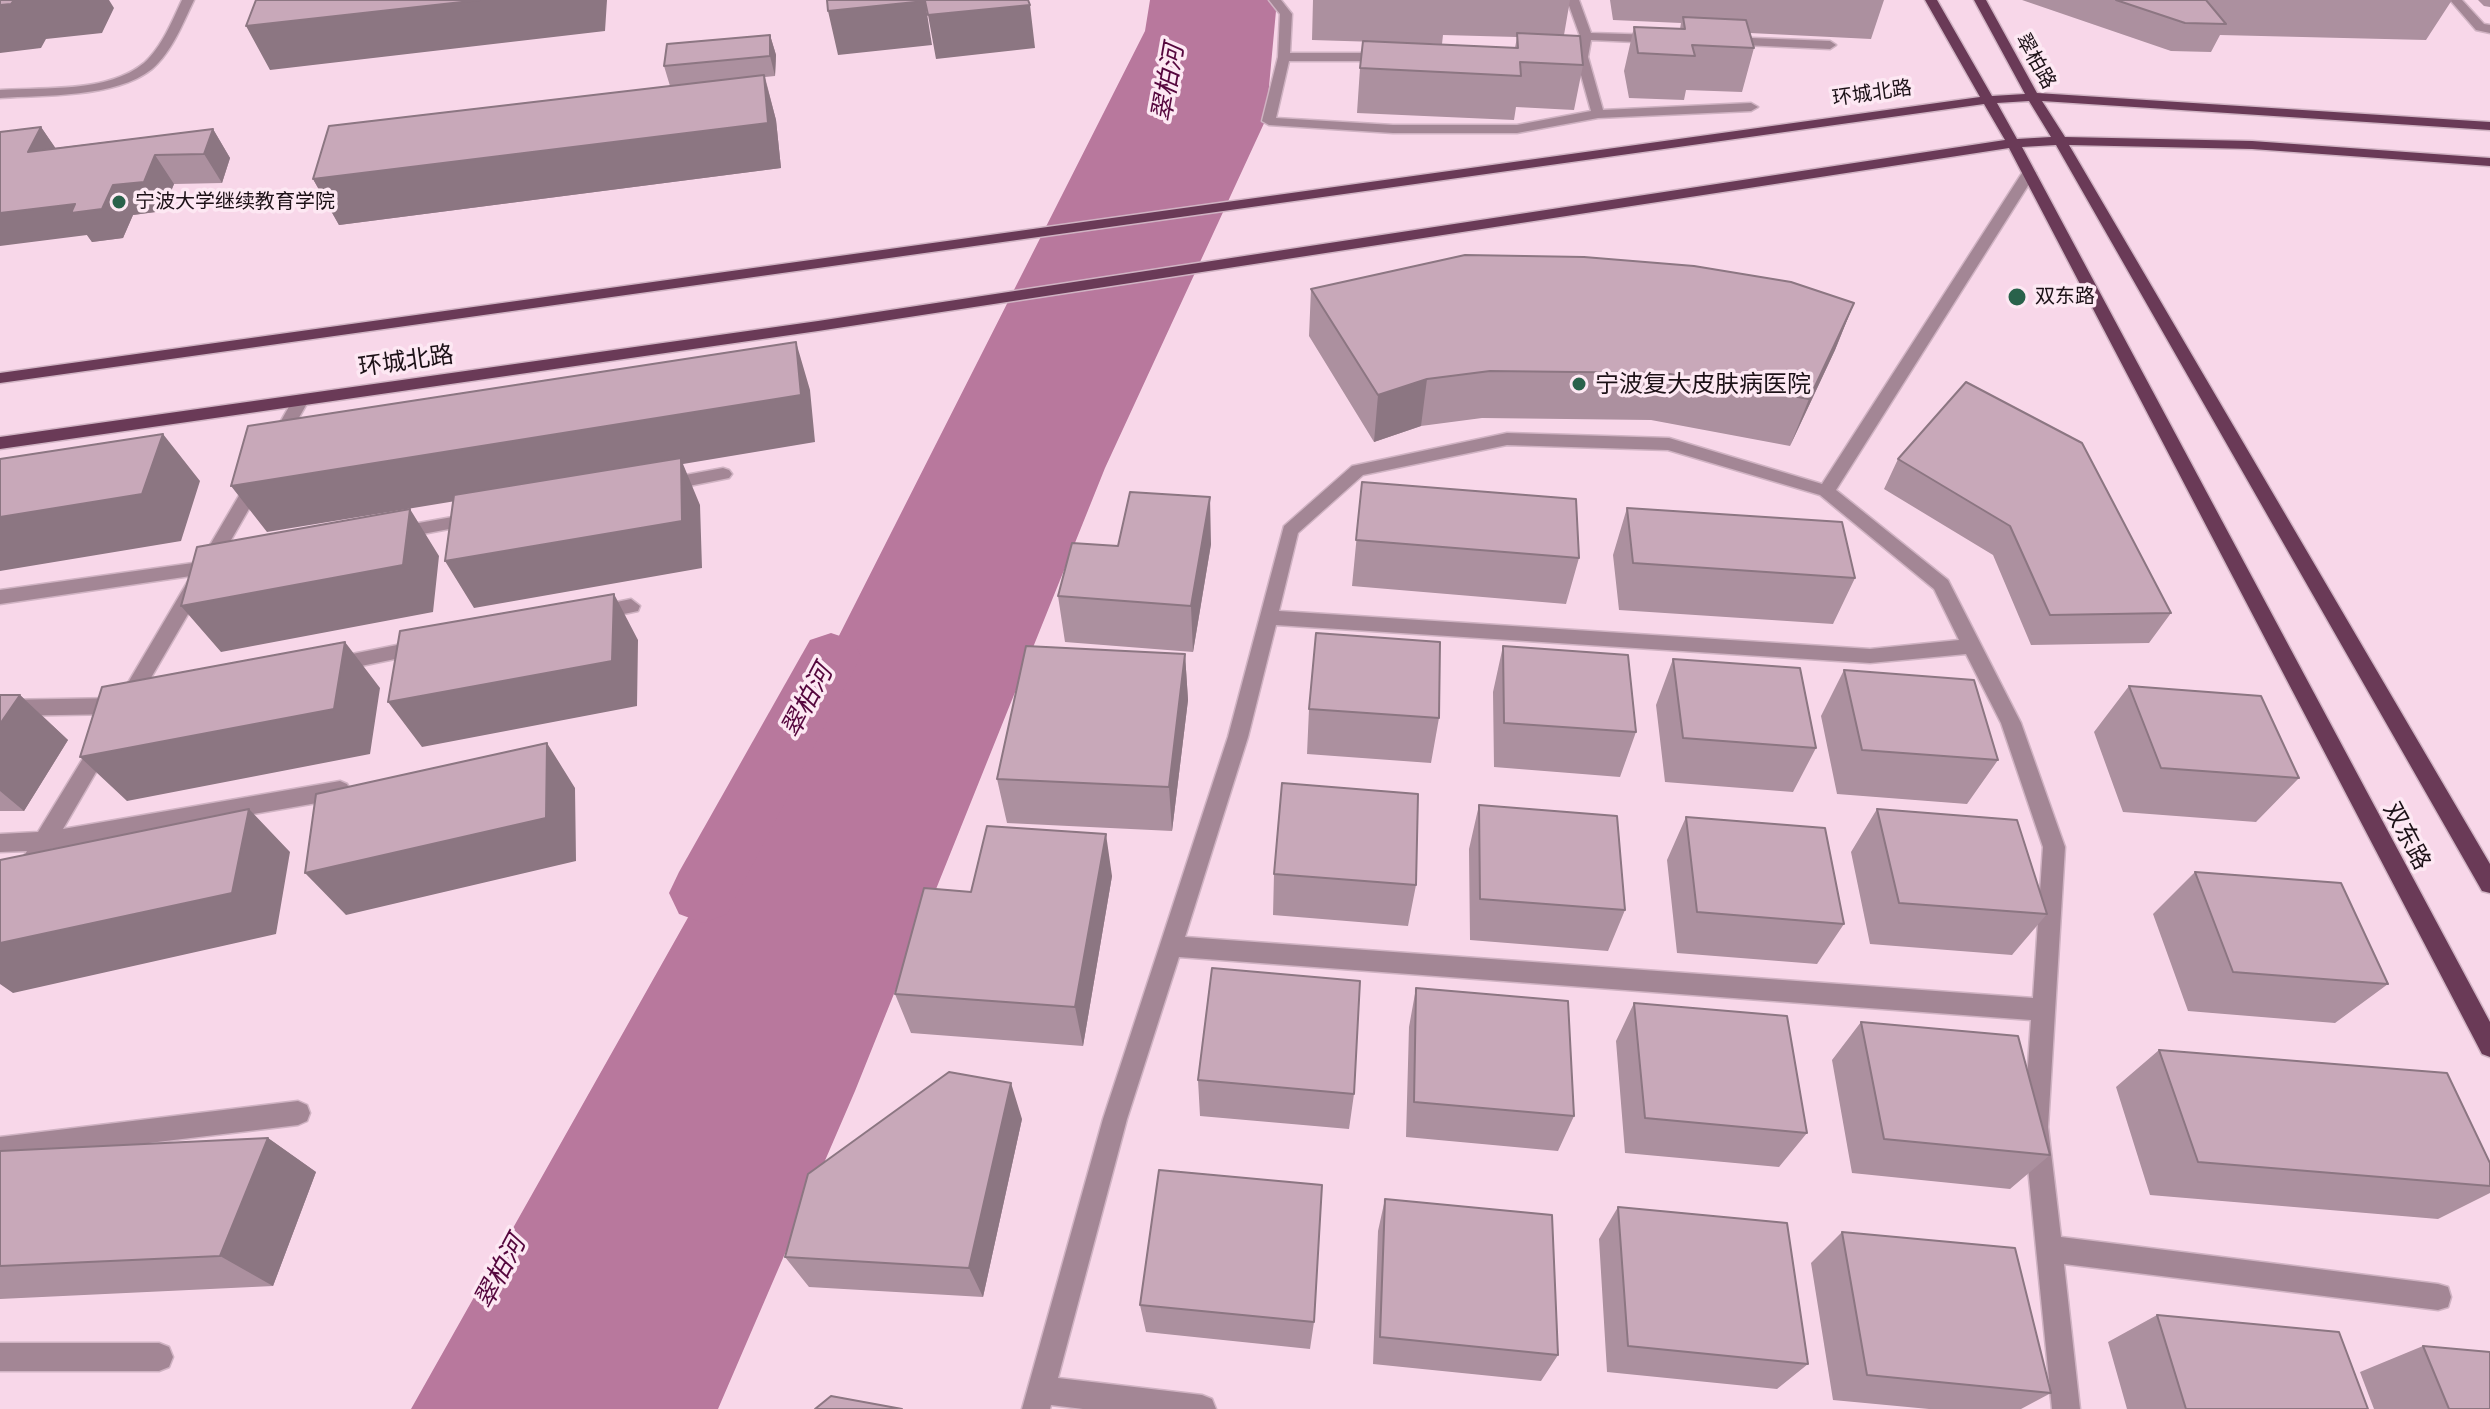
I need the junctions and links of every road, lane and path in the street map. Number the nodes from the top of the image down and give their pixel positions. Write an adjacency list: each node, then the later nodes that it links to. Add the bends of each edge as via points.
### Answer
1 (188, 0): 16 (lane, via 172,35 142,71 97,86)
2 (1275, 0): 12 (lane, via 1286,14)
3 (1573, 0): 8 (lane)
4 (1931, 0): 18 (main road)
5 (1980, 0): 17 (main road, 翠柏路)
6 (2456, 0): 7 (lane, via 2480,27)
7 (2490, 29)
8 (1586, 36): 9 (lane); 15 (lane)
9 (1678, 39)
10 (1708, 40): 11 (lane)
11 (1830, 45)
12 (1284, 57): 13 (lane); 20 (lane, via 1269,121 1517,129)
13 (1394, 57)
14 (1567, 57): 15 (lane)
15 (1582, 57): 20 (lane)
16 (0, 94)
17 (2033, 97): 18 (main road, 环城北路); 21 (main road, 环城北路); 22 (main road, 翠柏路)
18 (1987, 100): 23 (main road, 双东路); 26 (main road, 环城北路)
19 (1751, 107): 20 (lane)
20 (1598, 114)
21 (2490, 126)
22 (2060, 140): 23 (main road); 24 (main road, via 2197,142); 49 (main road, 双东路)
23 (2013, 143): 25 (main road, 双东路); 27 (main road, 环城北路)
24 (2490, 162)
25 (2029, 173): 31 (lane); 53 (main road, 双东路)
26 (0, 378)
27 (301, 400): 28 (main road, 环城北路); 35 (lane)
28 (0, 443)
29 (723, 474): 30 (lane)
30 (645, 488)
31 (1826, 491): 38 (lane, via 1669,444 1507,439 1358,470 1290,530); 41 (lane, via 1941,585)
32 (489, 517): 33 (lane)
33 (380, 536)
34 (239, 562): 35 (lane)
35 (208, 567): 36 (lane); 44 (lane)
36 (0, 597)
37 (631, 606): 39 (lane)
38 (1268, 617): 41 (lane, via 1870,656); 51 (lane, via 1238,737)
39 (570, 618)
40 (447, 643): 42 (lane)
41 (1972, 646): 52 (lane, via 2011,723 2054,847)
42 (309, 670)
43 (156, 700): 44 (lane)
44 (125, 706): 45 (lane); 47 (lane)
45 (0, 708)
46 (354, 788): 47 (lane)
47 (45, 841): 48 (lane); 50 (lane)
48 (0, 843)
49 (2490, 884)
50 (0, 915)
51 (1171, 946): 52 (lane); 60 (lane, via 1115,1119)
52 (2044, 1010): 56 (lane, via 2036,1127)
53 (2490, 1046)
54 (298, 1113): 55 (lane)
55 (0, 1149)
56 (2048, 1249): 57 (lane); 62 (lane)
57 (2438, 1297)
58 (0, 1357): 59 (lane)
59 (159, 1357)
60 (1039, 1400): 61 (lane)
61 (1202, 1409)
62 (2066, 1409)

